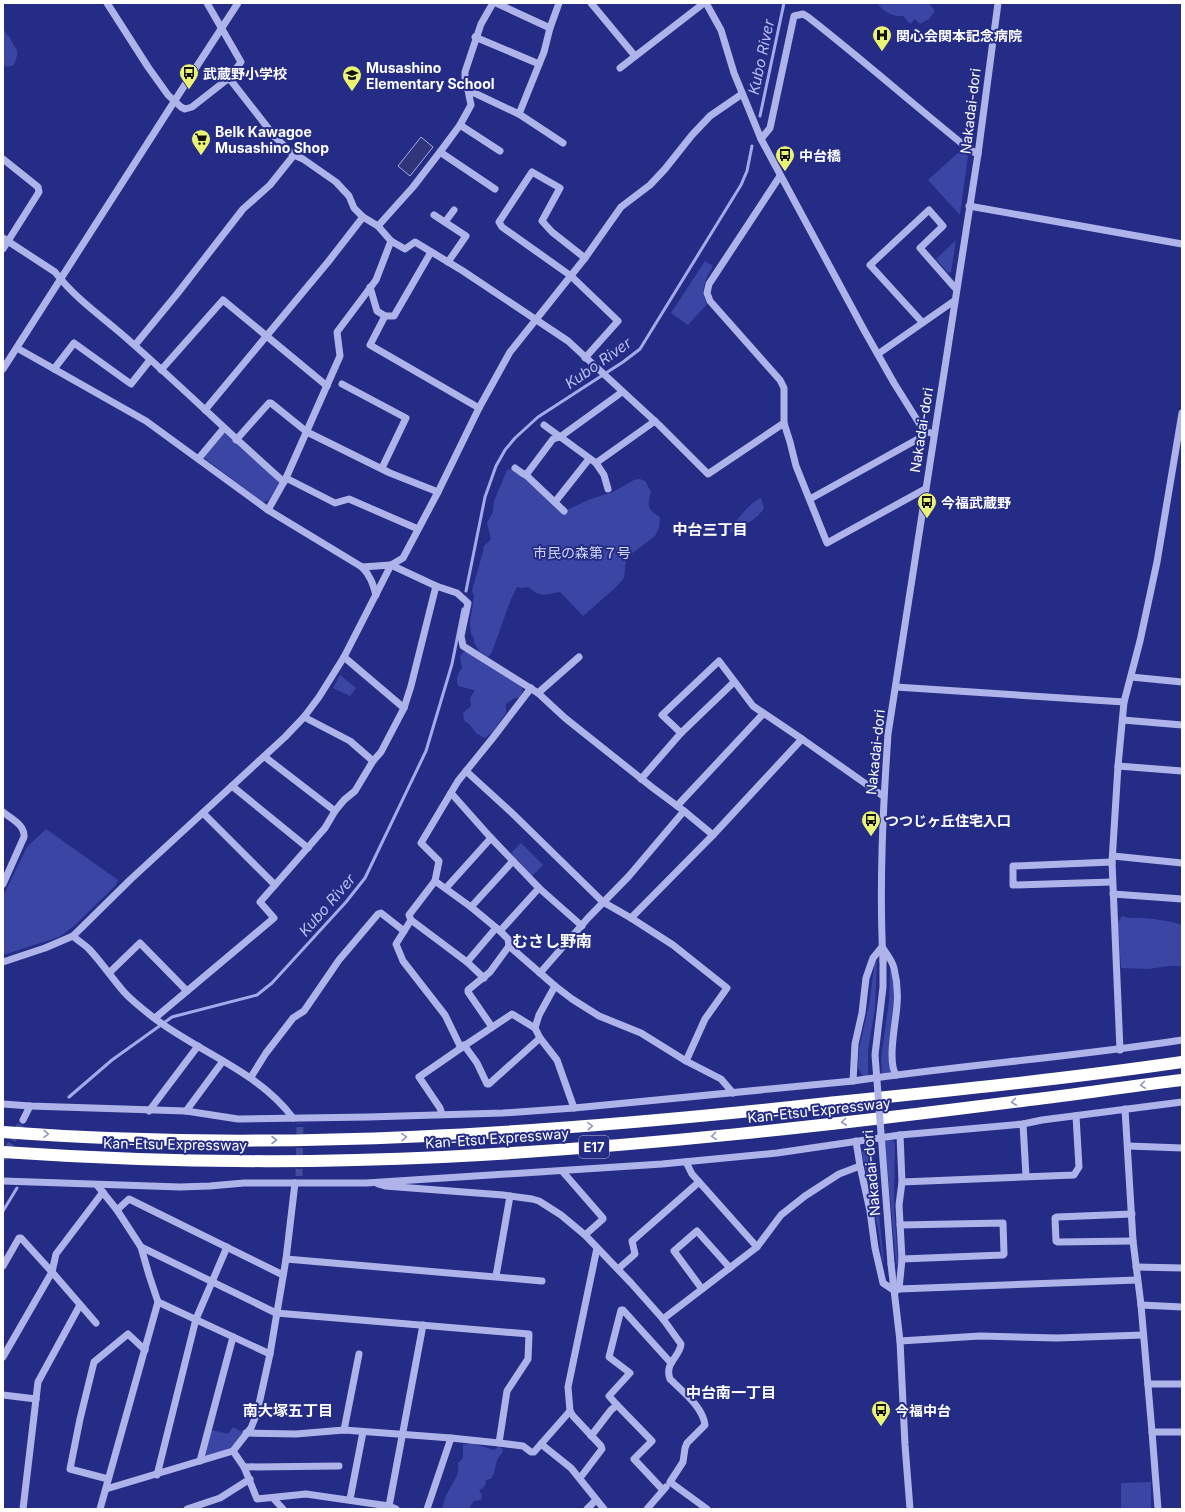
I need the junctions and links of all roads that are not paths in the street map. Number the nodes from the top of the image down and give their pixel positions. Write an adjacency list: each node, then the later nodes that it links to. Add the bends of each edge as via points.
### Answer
1 (107, 3): 19 (street, via 148,67)
2 (207, 3): 10 (street)
3 (238, 3): 10 (street)
4 (493, 3): 12 (street)
5 (496, 3): 11 (street)
6 (559, 3): 11 (street)
7 (591, 3): 13 (street)
8 (705, 3): 13 (street); 18 (street, via 721,30)
9 (998, 3): 26 (street, Nakadai-dori)
10 (221, 28): 16 (street, via 241,62); 19 (street)
11 (550, 28): 14 (street)
12 (475, 37): 14 (street); 17 (street, via 465,72)
13 (635, 56): 15 (street)
14 (539, 64): 20 (street)
15 (620, 68)
16 (229, 78): 19 (street, via 192,107 181,108); 27 (street, via 276,137)
17 (468, 90): 20 (street); 21 (street, via 470,105)
18 (742, 94): 22 (street); 42 (street, via 710,116 665,169 621,207)
19 (174, 101): 45 (street)
20 (519, 114): 23 (street)
21 (460, 125): 24 (street); 25 (street)
22 (760, 139): 26 (street, via 770,128 794,16 802,14 838,40 901,94); 29 (street)
23 (563, 143)
24 (500, 151)
25 (440, 152): 30 (street); 36 (street)
26 (978, 154): 31 (street, Nakadai-dori)
27 (294, 155): 34 (street, via 336,182); 53 (street, via 270,184 243,209)
28 (3, 159): 37 (street, via 38,187 39,192)
29 (780, 176): 55 (street); 68 (street, via 709,284 707,293 710,301 780,380 784,392)
30 (495, 189)
31 (969, 206): 39 (street); 47 (street, Nakadai-dori)
32 (454, 210): 35 (street)
33 (434, 215): 35 (street)
34 (363, 217): 36 (street); 52 (street)
35 (445, 222): 43 (street, via 466,236)
36 (378, 226): 38 (street)
37 (5, 240): 40 (street); 45 (street, via 55,272)
38 (391, 240): 41 (street, via 406,249 415,242); 46 (street, via 376,280)
39 (1182, 244)
40 (3, 249)
41 (431, 252): 43 (street); 49 (street, via 394,316)
42 (585, 258): 44 (street); 44 (street, via 542,221 560,188 532,172 499,222 502,227)
43 (448, 262): 50 (street)
44 (571, 276): 50 (street); 56 (street, via 618,322)
45 (61, 280): 53 (street); 54 (street)
46 (370, 287): 49 (street, via 378,311); 62 (street, via 337,332 340,356)
47 (956, 289): 48 (street, Nakadai-dori); 51 (street, via 920,248 943,226 929,210 870,265)
48 (954, 301): 51 (street); 73 (street, Nakadai-dori)
49 (386, 316): 64 (street, via 370,345 372,347)
50 (537, 320): 56 (street, via 568,341); 64 (street, via 510,352)
51 (922, 322): 55 (street)
52 (266, 337): 60 (street, via 223,300); 62 (street); 65 (street)
53 (134, 345): 57 (street)
54 (17, 348): 58 (street); 59 (street)
55 (878, 354): 71 (street)
56 (585, 358): 63 (street)
57 (150, 360): 58 (street, via 131,384 74,343); 60 (street)
58 (54, 369): 76 (street, via 146,421)
59 (3, 370)
60 (161, 370): 65 (street)
61 (342, 384): 79 (street, via 406,418)
62 (327, 386): 72 (street)
63 (622, 392): 67 (street); 74 (street)
64 (479, 408): 85 (street)
65 (205, 410): 70 (street)
66 (1182, 413): 97 (street, via 1157,562)
67 (655, 421): 68 (street, via 708,474); 78 (street)
68 (784, 423): 86 (street, via 796,466)
69 (544, 425): 74 (street)
70 (224, 428): 75 (street); 76 (street)
71 (924, 431): 73 (street); 86 (street, via 918,438)
72 (307, 432): 75 (street, via 269,403); 79 (street); 82 (street)
73 (934, 434): 84 (street, Nakadai-dori)
74 (560, 437): 77 (street); 81 (street, via 553,439)
75 (236, 440): 82 (street)
76 (198, 458): 88 (street)
77 (589, 459): 78 (street); 87 (street)
78 (596, 463): 83 (street, via 604,475)
79 (382, 468): 85 (street)
80 (516, 468): 81 (street)
81 (526, 475): 87 (street)
82 (285, 480): 88 (street); 90 (street, via 335,503 349,499)
83 (608, 489)
84 (925, 489): 86 (street, via 827,543); 100 (street, Nakadai-dori)
85 (438, 492): 90 (street)
86 (810, 499)
87 (555, 502): 89 (street)
88 (268, 510): 92 (street)
89 (564, 511)
90 (418, 529): 91 (street, via 403,558)
91 (391, 565): 92 (street); 93 (street); 94 (street)
92 (362, 567): 94 (street, via 368,572)
93 (436, 586): 101 (street, via 457,593 468,603 461,636 463,646); 104 (street)
94 (376, 595): 95 (street)
95 (344, 657): 104 (street); 106 (street)
96 (579, 657): 102 (street)
97 (1130, 677): 99 (street); 103 (street)
98 (734, 682): 105 (street, via 753,706); 109 (street); 109 (street, via 719,661 662,715)
99 (1182, 682)
100 (896, 686): 103 (street); 119 (street, Nakadai-dori, via 888,734)
101 (531, 688): 102 (street); 114 (street)
102 (538, 692): 116 (street, via 565,718)
103 (1124, 702): 107 (street)
104 (404, 708): 112 (street, via 381,752)
105 (763, 714): 110 (street); 120 (street)
106 (304, 717): 111 (street); 112 (street, via 350,741)
107 (1123, 720): 108 (street); 113 (street)
108 (1182, 725)
109 (681, 733): 116 (street)
110 (802, 739): 119 (street); 125 (street)
111 (265, 757): 117 (street); 121 (street)
112 (373, 761): 121 (street, via 355,791)
113 (1118, 766): 115 (street); 128 (street)
114 (466, 771): 118 (street); 139 (street)
115 (1182, 771)
116 (641, 779): 120 (street)
117 (232, 786): 124 (street); 127 (street)
118 (451, 793): 126 (street); 131 (street, via 421,843 439,861)
119 (884, 796): 148 (street, Nakadai-dori)
120 (677, 806): 122 (street)
121 (335, 811): 127 (street)
122 (684, 811): 125 (street); 139 (street)
123 (3, 812): 133 (street, via 25,831)
124 (202, 813): 134 (street); 146 (street)
125 (713, 835): 141 (street)
126 (491, 838): 129 (street); 135 (street)
127 (308, 848): 134 (street)
128 (1112, 859): 130 (street); 132 (street); 132 (street, via 1013,866 1013,885)
129 (513, 861): 136 (street); 140 (street)
130 (1182, 863)
131 (435, 881): 135 (street); 142 (street, via 409,915)
132 (1112, 882): 137 (street)
133 (3, 884)
134 (275, 885): 155 (street, via 260,902 274,918)
135 (446, 888): 140 (street)
136 (539, 888): 143 (street); 144 (street)
137 (1113, 894): 138 (street); 163 (street)
138 (1182, 900)
139 (604, 902): 141 (street); 143 (street)
140 (471, 907): 144 (street)
141 (632, 918): 165 (street, via 673,945 727,988 705,1019)
142 (411, 920): 145 (street); 150 (street)
143 (582, 926): 152 (street)
144 (498, 929): 147 (street, via 508,939); 150 (street)
145 (404, 932): 162 (street, via 396,944 403,961 445,1015); 168 (street, via 381,913 378,914 339,960 304,1011 293,1018)
146 (73, 936): 149 (street); 151 (street, via 89,949)
147 (509, 946): 152 (street); 153 (street)
148 (882, 947): 167 (street, via 894,966 897,984 892,1062); 170 (street, via 873,958 866,978 855,1044); 225 (street, Nakadai-dori, bridge, via 883,987 875,1055 891,1264)
149 (3, 962)
150 (467, 962): 153 (street)
151 (109, 973): 155 (street, via 140,943); 156 (street, via 125,993)
152 (540, 973): 154 (street)
153 (484, 978): 157 (street, via 468,992)
154 (555, 986): 158 (street, via 539,1014); 165 (street, via 599,1016 641,1033)
155 (187, 991): 156 (street)
156 (155, 1018): 161 (street)
157 (492, 1027): 158 (street, via 513,1014); 162 (street)
158 (535, 1028): 159 (street)
159 (540, 1038): 162 (street, via 489,1084); 175 (street, via 558,1060)
160 (1182, 1040): 163 (street)
161 (198, 1046): 164 (street); 177 (street)
162 (463, 1047): 179 (street, via 419,1077)
163 (1120, 1050): 167 (street)
164 (224, 1061): 168 (street); 178 (street)
165 (686, 1061): 171 (street, via 721,1078)
166 (1182, 1062): 184 (highway, Kan-Etsu Expressway / E17, one-way to 166, via 194,1140 311,1140 526,1130 766,1110)
167 (896, 1075): 170 (street)
168 (251, 1077): 182 (street)
169 (1182, 1080): 189 (highway, Kan-Etsu Expressway / E17, one-way to 189, via 764,1131 607,1146 442,1157 184,1161)
170 (853, 1081): 171 (street)
171 (733, 1093): 175 (street)
172 (1182, 1102): 176 (street)
173 (3, 1104): 174 (street)
174 (30, 1106): 177 (street); 181 (street)
175 (574, 1108): 179 (street)
176 (1124, 1109): 180 (street); 187 (street)
177 (149, 1111): 178 (street)
178 (186, 1111): 182 (street, via 238,1119)
179 (442, 1114): 182 (street)
180 (1076, 1116): 183 (street); 193 (street, via 1079,1167 1074,1174)
181 (23, 1120)
182 (298, 1120)
183 (1023, 1124): 185 (street); 193 (street)
184 (3, 1132)
185 (900, 1135): 186 (street); 197 (street)
186 (856, 1141): 190 (street, via 777,1153); 191 (street)
187 (1128, 1146): 188 (street); 203 (street)
188 (1182, 1148)
189 (3, 1152)
190 (686, 1162): 192 (street); 196 (street)
191 (860, 1166): 209 (street, via 839,1174 805,1196 781,1215); 225 (street, via 883,1283)
192 (563, 1172): 198 (street); 205 (street, via 603,1218)
193 (1026, 1176): 197 (street)
194 (298, 1180): 198 (street); 199 (street, via 180,1187); 211 (street)
195 (3, 1181): 199 (street)
196 (699, 1182): 209 (street); 217 (street, via 632,1241 635,1254)
197 (902, 1182): 204 (street)
198 (371, 1183): 201 (street)
199 (97, 1185): 200 (street)
200 (103, 1192): 202 (street); 218 (street, via 56,1254)
201 (510, 1196): 205 (street, via 539,1201); 220 (street)
202 (117, 1210): 207 (street); 208 (street, via 129,1199)
203 (1132, 1214): 206 (street); 206 (street, via 1055,1218 1058,1242)
204 (900, 1225): 212 (street); 212 (street, via 1003,1223 1003,1255)
205 (585, 1235): 210 (street)
206 (1133, 1241): 214 (street)
207 (141, 1247): 223 (street); 226 (street)
208 (227, 1247): 219 (street); 223 (street)
209 (757, 1247): 215 (street)
210 (597, 1248): 217 (street); 248 (street, via 568,1388)
211 (286, 1259): 219 (street); 220 (street)
212 (902, 1259): 225 (street)
213 (3, 1266): 218 (street, via 21,1238)
214 (1136, 1267): 216 (street); 221 (street)
215 (730, 1268): 224 (street); 224 (street, via 697,1231 674,1251)
216 (1182, 1268)
217 (618, 1269): 232 (street)
218 (52, 1272): 227 (street); 241 (street)
219 (283, 1275): 230 (street)
220 (496, 1276): 222 (street)
221 (1137, 1280): 225 (street); 228 (street)
222 (542, 1281)
223 (212, 1282): 230 (street); 231 (street)
224 (702, 1289): 232 (street)
225 (897, 1290): 237 (street, Nakadai-dori)
226 (158, 1302): 231 (street); 238 (street)
227 (80, 1305): 233 (street); 246 (street, via 38,1382)
228 (1141, 1305): 229 (street); 235 (street)
229 (1182, 1307)
230 (276, 1313): 234 (street); 239 (street)
231 (196, 1319): 236 (street); 263 (street)
232 (663, 1320): 242 (street, via 681,1344)
233 (96, 1323)
234 (423, 1325): 254 (street); 257 (street, via 529,1334 528,1359 508,1391)
235 (1143, 1335): 237 (street, via 1057,1338 980,1336); 243 (street)
236 (233, 1337): 239 (street); 260 (street)
237 (900, 1341): 285 (street, Nakadai-dori)
238 (145, 1350): 265 (street); 265 (street, via 128,1334 94,1362 70,1469)
239 (270, 1354): 253 (street, via 257,1413)
240 (359, 1354): 249 (street)
241 (3, 1357)
242 (671, 1362): 247 (street, via 621,1310 609,1357 630,1373 608,1396); 267 (street, via 668,1374 670,1379 694,1404 704,1418 705,1425 687,1443 683,1462)
243 (1148, 1384): 244 (street); 251 (street)
244 (1182, 1384)
245 (3, 1395): 246 (street)
246 (36, 1398): 275 (street)
247 (617, 1405): 255 (street); 269 (street, via 652,1441 634,1459)
248 (570, 1411): 255 (street); 258 (street)
249 (344, 1430): 250 (street); 253 (street, via 296,1434)
250 (363, 1432): 254 (street); 271 (street)
251 (1152, 1432): 252 (street); 286 (street)
252 (1182, 1432)
253 (246, 1433): 259 (street)
254 (403, 1435): 256 (street); 274 (street)
255 (591, 1436): 264 (street, via 602,1449)
256 (451, 1438): 257 (street); 280 (street)
257 (498, 1443): 258 (street, via 523,1446 531,1452)
258 (541, 1444): 264 (street)
259 (233, 1451): 260 (street); 262 (street)
260 (200, 1461): 263 (street)
261 (339, 1466): 262 (street)
262 (244, 1467): 266 (street)
263 (156, 1475): 268 (street)
264 (580, 1478): 272 (street)
265 (108, 1479): 268 (street)
266 (250, 1479): 270 (street, via 257,1499); 277 (street, via 220,1498)
267 (670, 1482): 269 (street); 284 (street)
268 (106, 1489): 276 (street)
269 (664, 1490): 283 (street)
270 (273, 1498): 271 (street, via 306,1494); 278 (street)
271 (350, 1499): 273 (street)
272 (596, 1500): 281 (street); 282 (street)
273 (365, 1506): 274 (street)
274 (389, 1506): 279 (street)
275 (23, 1509)
276 (100, 1509)
277 (187, 1509)
278 (284, 1509)
279 (396, 1509)
280 (427, 1509)
281 (587, 1509)
282 (604, 1509)
283 (647, 1509)
284 (706, 1509)
285 (910, 1509)
286 (1158, 1509)

